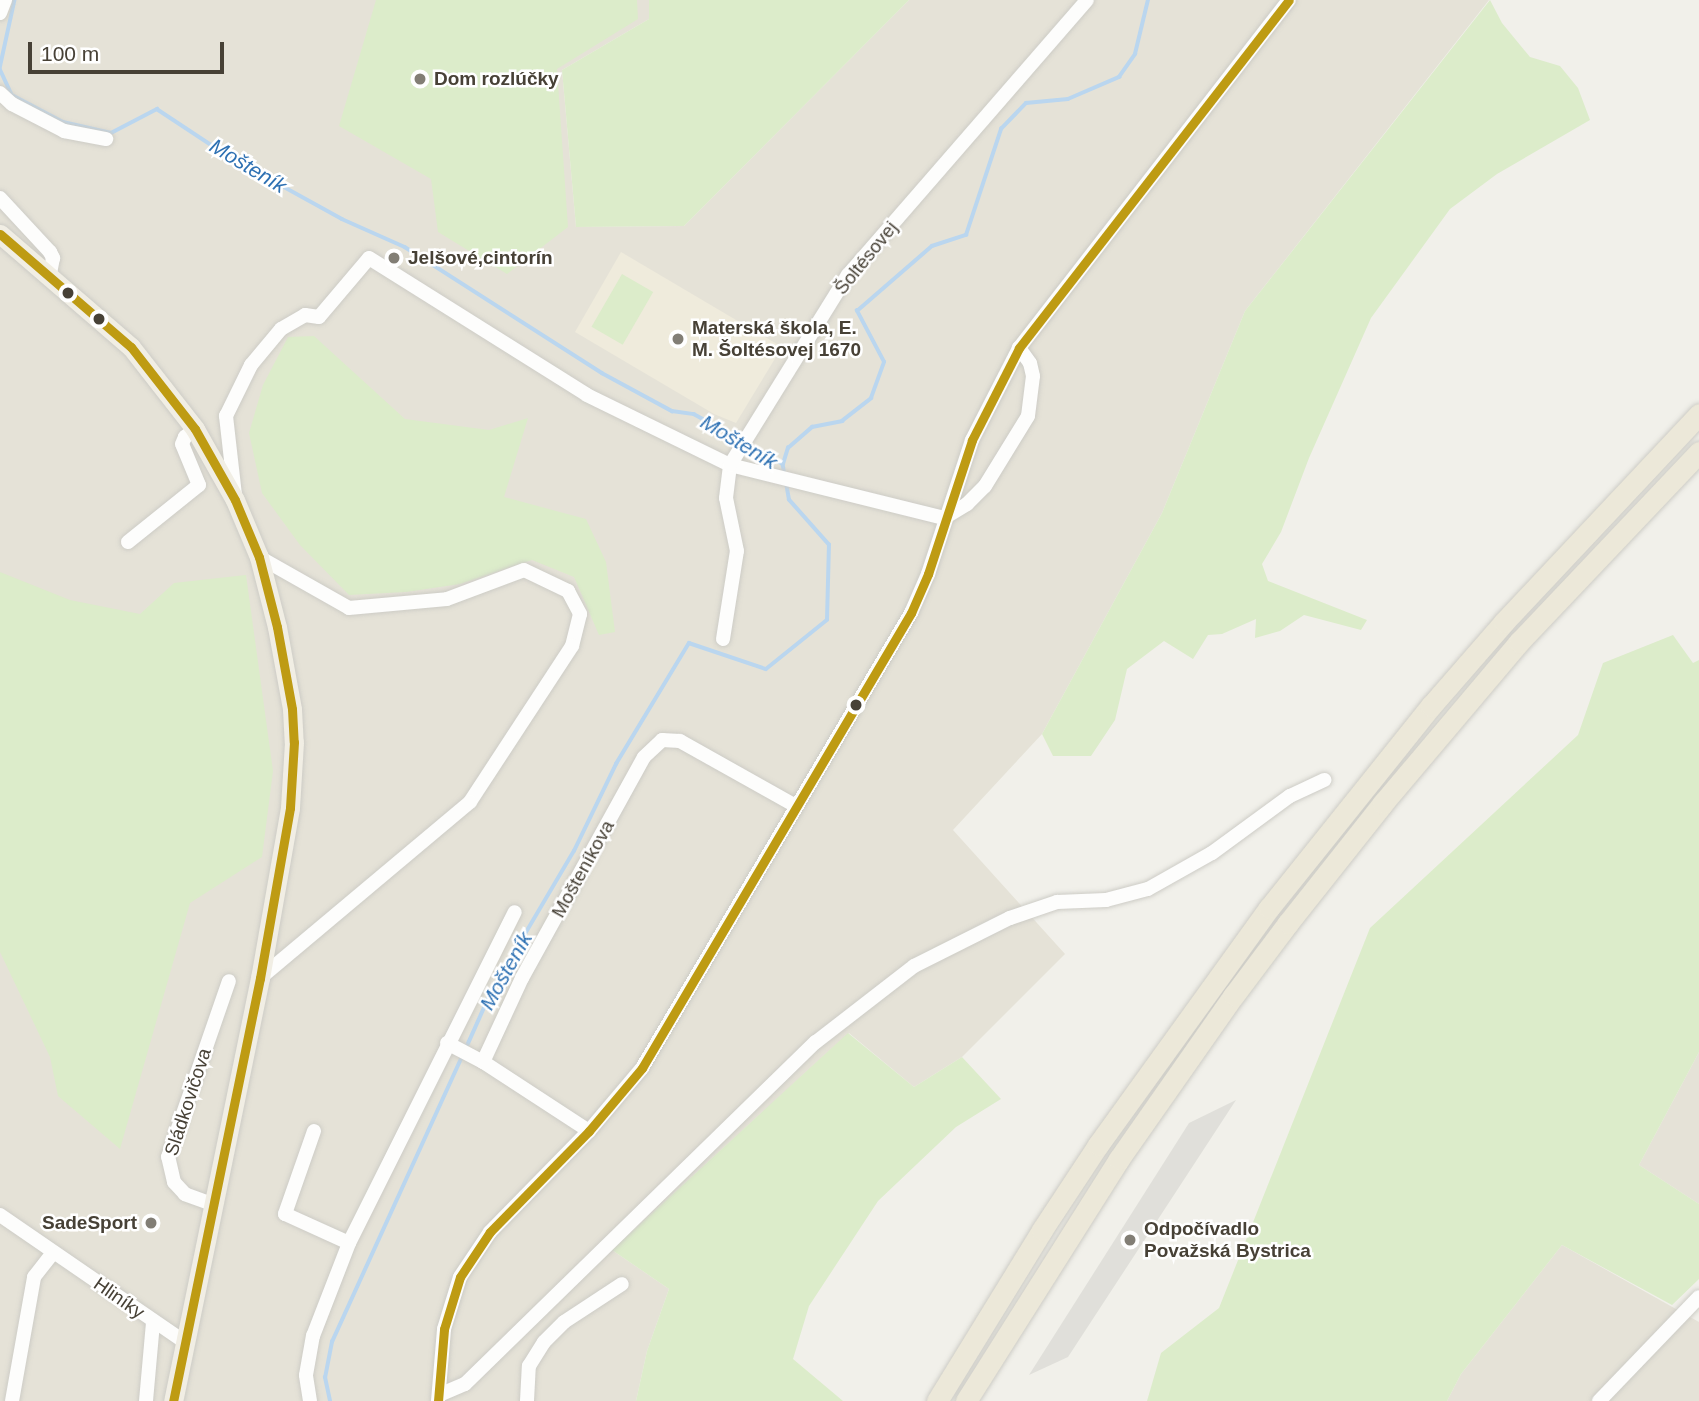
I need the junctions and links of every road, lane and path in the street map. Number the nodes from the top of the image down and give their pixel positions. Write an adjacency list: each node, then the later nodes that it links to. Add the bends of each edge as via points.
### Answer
1 (5, 0): 4 (street)
2 (1087, 0): 14 (street, Šoltésovej, via 848,275)
3 (1289, 0): 10 (street)
4 (0, 13)
5 (0, 93): 6 (street, via 64,131)
6 (106, 139)
7 (0, 198): 9 (street, via 50,252)
8 (0, 234): 9 (main road, Sládkovičova)
9 (50, 274): 12 (main road, Sládkovičova, via 131,347)
10 (1019, 348): 16 (street, via 979,423); 16 (street, via 1033,376 1028,416 985,486)
11 (1699, 414): 42 (highway, via 1504,622 1269,908 1098,1145)
12 (195, 429): 15 (main road, Sládkovičova); 17 (street, via 182,444 199,485)
13 (1699, 452): 43 (highway, via 1511,652 1288,923 1119,1159)
14 (730, 465): 15 (street, via 587,395 369,258 319,317 305,315 281,329 251,365 226,416); 16 (street); 19 (street, Šoltésovej, via 726,498 737,551)
15 (235, 500): 18 (main road, Sládkovičova)
16 (944, 518): 21 (street, via 911,614)
17 (128, 542)
18 (259, 557): 23 (main road, Sládkovičova, via 277,627 295,742 290,808); 23 (street, via 349,608 446,599 524,570 568,591 580,614 572,646 470,802)
19 (723, 639)
20 (1325, 780): 36 (street, via 1290,796 1212,853 1148,889 1106,900 1057,902 1010,918 914,966 816,1042 465,1384)
21 (796, 806): 25 (street, Mošteníkova, via 680,741 662,740 644,757 522,978); 27 (street, via 642,1068)
22 (515, 912): 25 (street, Mošteníkova)
23 (260, 978): 28 (main road, Sládkovičova)
24 (229, 981): 28 (street, Sládkovičova, via 167,1157 174,1182 185,1194)
25 (465, 1052): 27 (street); 30 (street, Mošteníkova)
26 (314, 1131): 30 (street, via 285,1214)
27 (589, 1131): 36 (street, via 490,1232 460,1277 444,1329)
28 (212, 1204): 35 (main road, Sládkovičova)
29 (0, 1215): 31 (street, Hliníky)
30 (349, 1243): 40 (street, Mošteníkova, via 313,1335 306,1375)
31 (53, 1253): 34 (street, Hliníky); 37 (street, via 34,1277)
32 (622, 1284): 41 (street, via 564,1322 544,1342 529,1366)
33 (1699, 1297): 44 (street)
34 (153, 1322): 35 (street, Hliníky); 38 (street)
35 (186, 1343): 39 (main road, Sládkovičova)
36 (438, 1398)
37 (12, 1401)
38 (146, 1401)
39 (173, 1401)
40 (310, 1401)
41 (527, 1401)
42 (937, 1401)
43 (966, 1401)
44 (1599, 1401)

